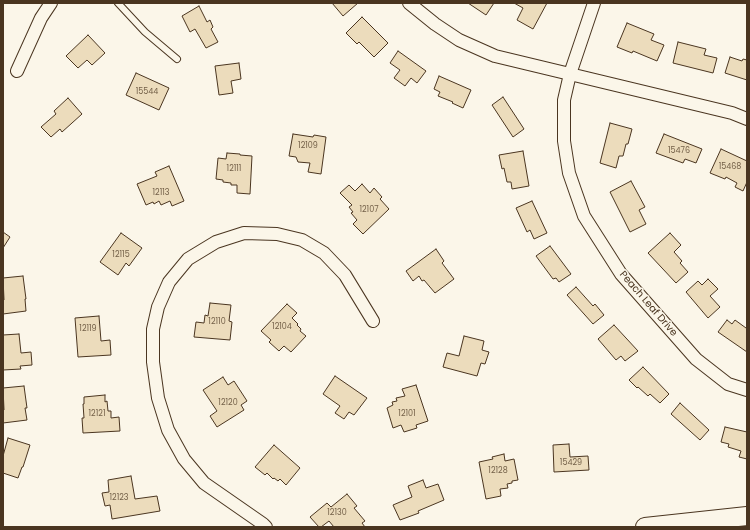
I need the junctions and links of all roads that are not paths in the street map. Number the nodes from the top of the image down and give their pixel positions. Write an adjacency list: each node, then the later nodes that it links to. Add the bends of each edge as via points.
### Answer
1 (51, 3): 6 (street, via 41,18)
2 (118, 3): 5 (lane, via 145,32)
3 (409, 3): 7 (street, via 459,40 495,56)
4 (594, 3): 7 (street, Peach Leaf Drive)
5 (177, 59)
6 (17, 71)
7 (570, 74): 8 (street, via 732,113); 10 (street, Peach Leaf Drive, via 564,100 564,141 569,173 584,216 621,274 696,359 728,384)
8 (747, 119)
9 (373, 321): 12 (street, via 345,275 324,253 302,240 277,234 244,233 216,242 188,259 169,282 158,307 153,329 153,362 158,398 168,430 184,459 204,483)
10 (747, 390)
11 (747, 516): 13 (street)
12 (266, 527)
13 (645, 527)

